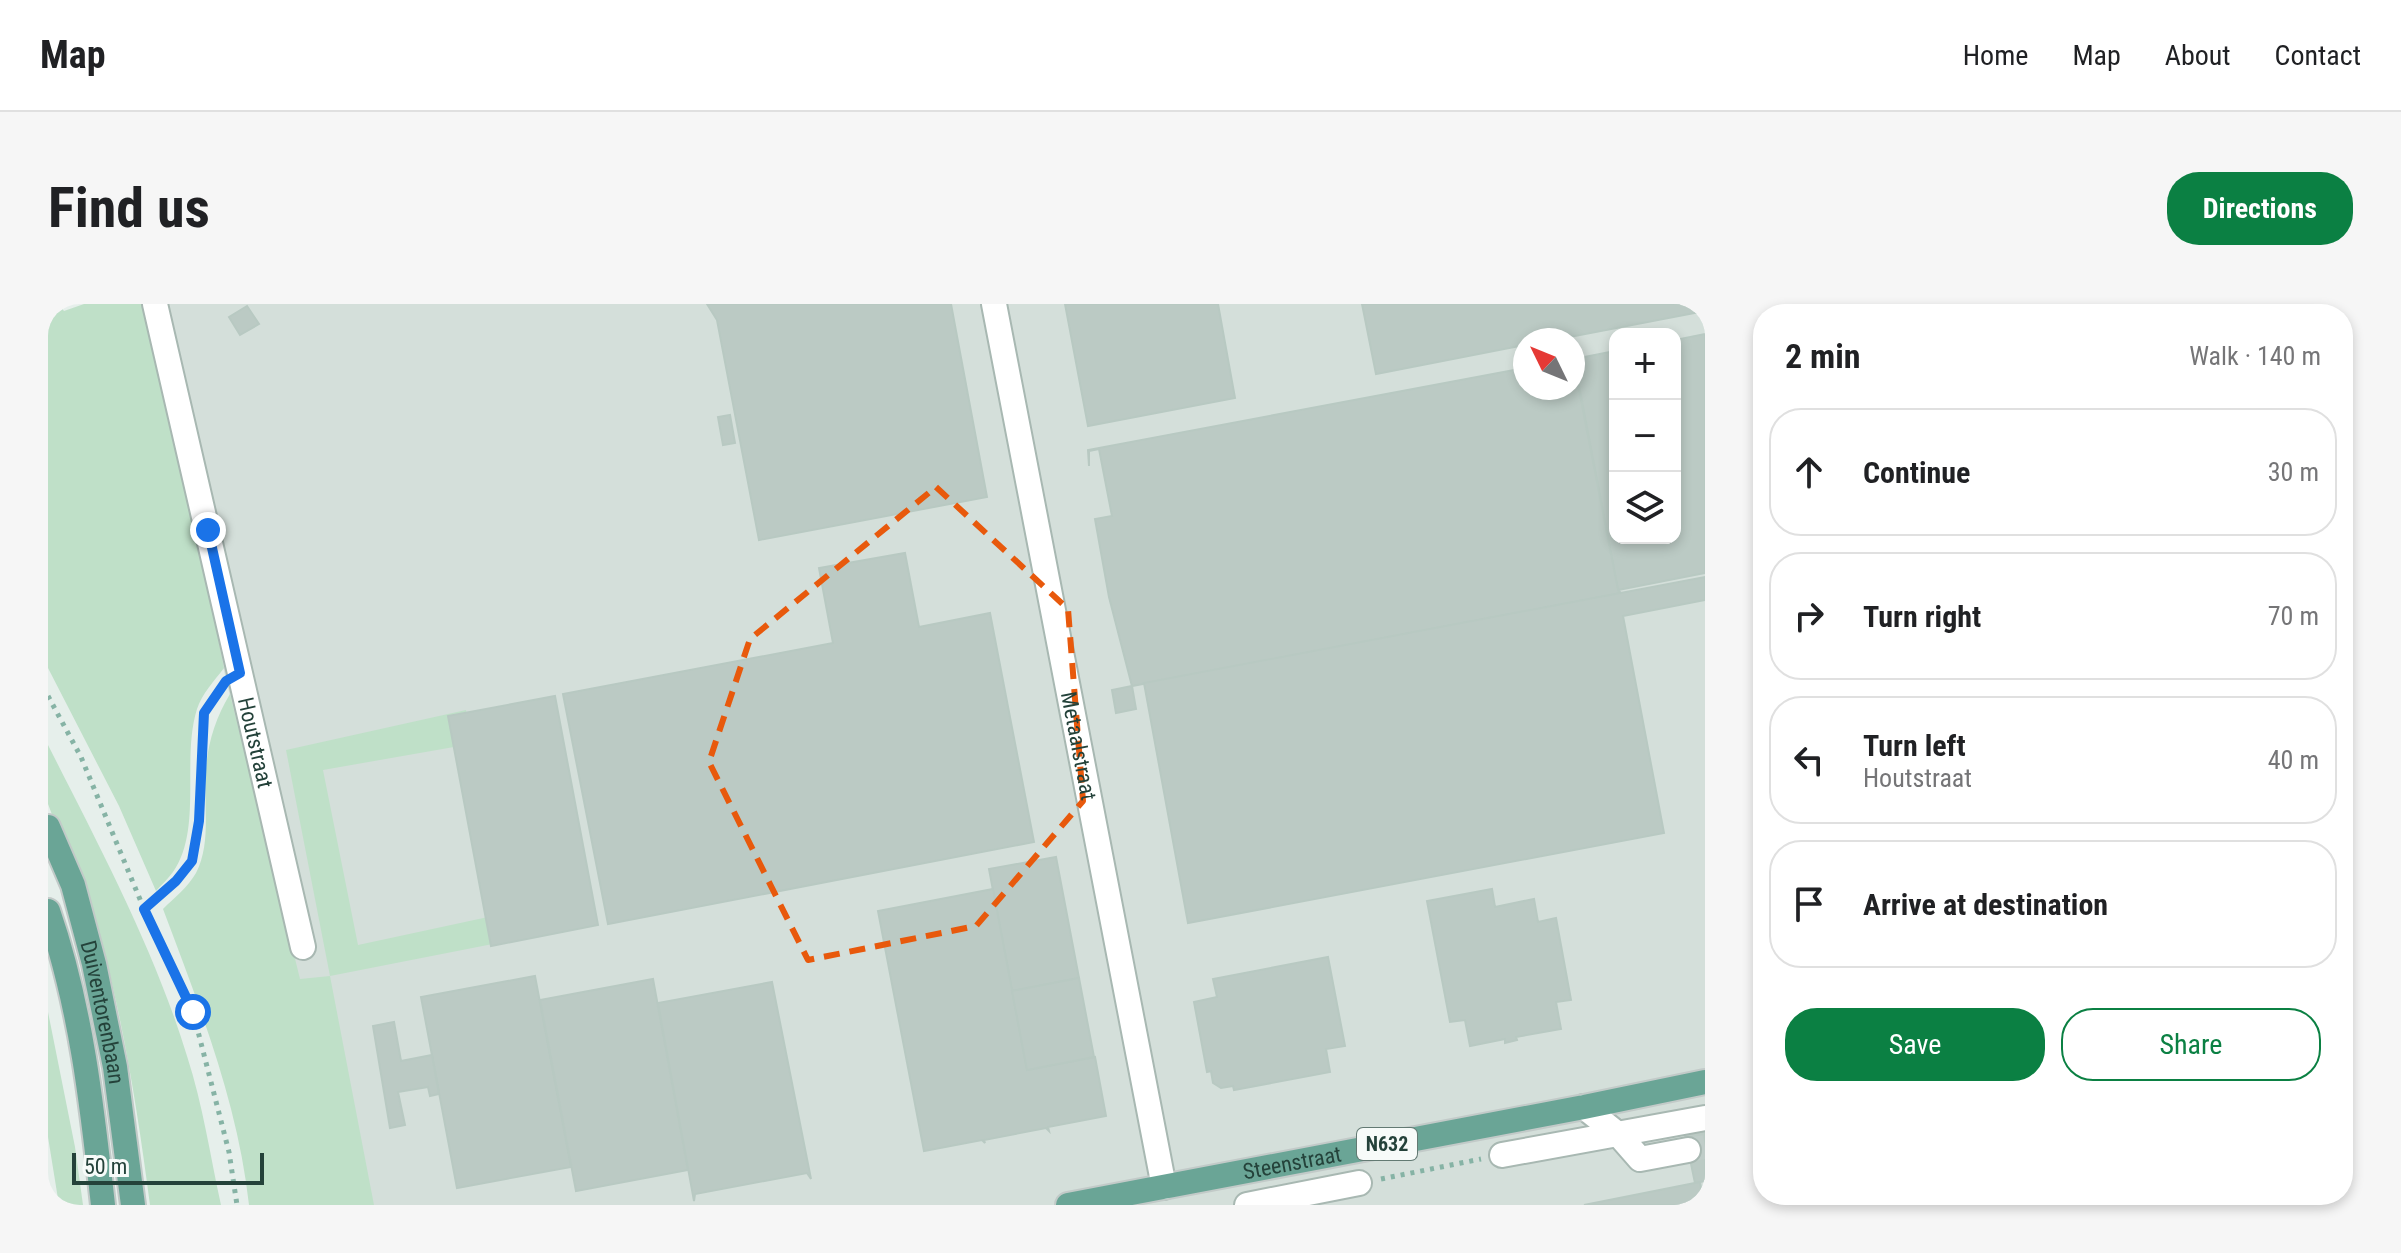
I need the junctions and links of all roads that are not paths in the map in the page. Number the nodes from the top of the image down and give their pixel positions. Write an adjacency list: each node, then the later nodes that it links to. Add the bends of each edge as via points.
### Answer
1 (155, 304): 5 (street, Houtstraat)
2 (994, 304): 14 (street, Metaalstraat)
3 (48, 827): 17 (main road, Duiventorenbaan, via 73,885 94,964 115,1067)
4 (48, 911): 16 (main road, Duiventorenbaan, via 88,1072)
5 (303, 947)
6 (1705, 1082): 7 (main road, Steenstraat / N632)
7 (1584, 1107): 9 (street); 12 (main road, Steenstraat / N632)
8 (1705, 1118): 9 (street)
9 (1619, 1135): 10 (street, via 1640,1159); 11 (street)
10 (1688, 1150)
11 (1502, 1155)
12 (1292, 1162): 14 (main road, Steenstraat / N632); 15 (street)
13 (1359, 1183): 15 (street, Steenstraat)
14 (1164, 1187): 18 (main road, Steenstraat / N632)
15 (1298, 1194): 19 (street, Steenstraat)
16 (103, 1205)
17 (133, 1205)
18 (1068, 1205)
19 (1247, 1205)

